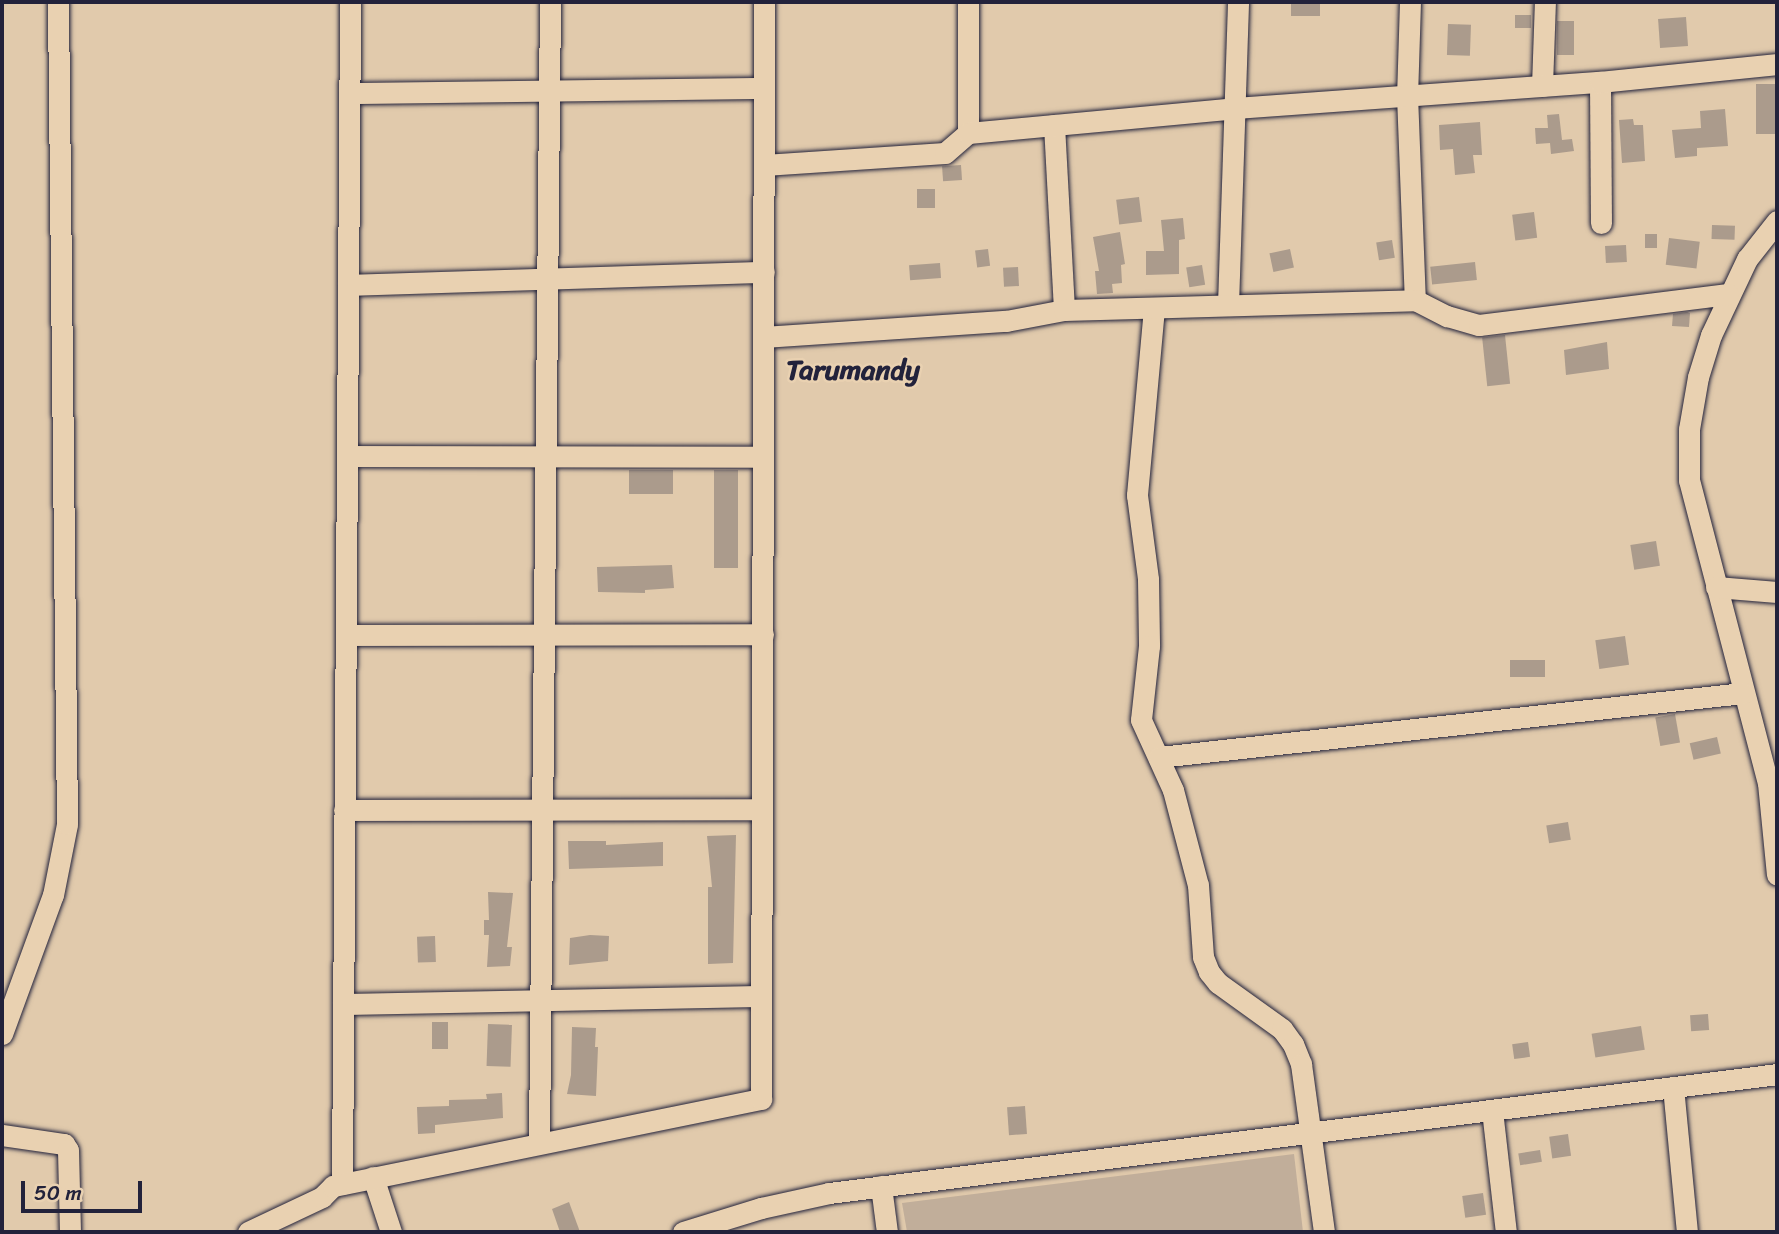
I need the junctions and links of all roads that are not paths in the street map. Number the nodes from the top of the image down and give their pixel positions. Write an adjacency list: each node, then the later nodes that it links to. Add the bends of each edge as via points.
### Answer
1 (58, 2): 48 (street, via 67,824 53,895)
2 (350, 2): 14 (street)
3 (550, 2): 13 (street)
4 (764, 2): 12 (street)
5 (968, 2): 18 (street)
6 (1237, 2): 16 (street)
7 (1410, 2): 15 (street)
8 (1545, 2): 11 (street)
9 (1777, 64): 10 (street)
10 (1600, 82): 11 (street); 21 (street)
11 (1542, 86): 15 (street)
12 (764, 88): 13 (street); 19 (street)
13 (549, 91): 14 (street); 23 (street)
14 (349, 93): 24 (street)
15 (1407, 95): 16 (street); 26 (street)
16 (1234, 108): 17 (street); 27 (street)
17 (1054, 125): 18 (street); 29 (street)
18 (967, 134): 19 (street, via 945,153)
19 (764, 164): 22 (street)
20 (1777, 221): 25 (street, via 1747,258)
21 (1601, 223)
22 (764, 272): 23 (street); 30 (street)
23 (547, 278): 24 (street); 32 (street)
24 (348, 285): 31 (street)
25 (1728, 294): 26 (street, via 1479,325); 34 (street, via 1698,377 1689,429 1689,480)
26 (1415, 300): 27 (street)
27 (1228, 304): 28 (street)
28 (1154, 308): 29 (street); 40 (street, via 1137,495 1148,579 1149,646 1141,720)
29 (1064, 310): 30 (street, via 1006,321)
30 (763, 337): 33 (street)
31 (347, 456): 32 (street); 37 (street)
32 (545, 457): 33 (street); 38 (street)
33 (763, 457): 36 (street)
34 (1716, 587): 35 (street); 39 (street)
35 (1777, 592)
36 (763, 634): 38 (street); 41 (street)
37 (346, 635): 38 (street); 42 (street)
38 (544, 635): 43 (street)
39 (1743, 693): 40 (street); 44 (street, via 1768,783)
40 (1159, 757): 52 (street, via 1173,790 1198,884 1203,957 1209,972 1282,1029 1293,1044 1301,1064)
41 (762, 809): 43 (street); 45 (street)
42 (344, 810): 43 (street); 47 (street)
43 (542, 810): 46 (street)
44 (1777, 874)
45 (761, 996): 46 (street); 54 (street, via 761,1099)
46 (540, 1000): 47 (street); 54 (street)
47 (343, 1004): 56 (street)
48 (2, 1034)
49 (1777, 1074): 50 (street)
50 (1673, 1087): 51 (street); 65 (street)
51 (1492, 1110): 52 (street); 64 (street)
52 (1311, 1132): 57 (street); 63 (street)
53 (2, 1135): 58 (street, via 64,1144 68,1150)
54 (539, 1143): 55 (street)
55 (373, 1177): 56 (street); 60 (street)
56 (340, 1184): 59 (street, via 315,1201)
57 (880, 1186): 61 (street, via 761,1208); 62 (street)
58 (70, 1232)
59 (248, 1232)
60 (391, 1232)
61 (683, 1232)
62 (887, 1232)
63 (1324, 1232)
64 (1506, 1232)
65 (1687, 1232)

